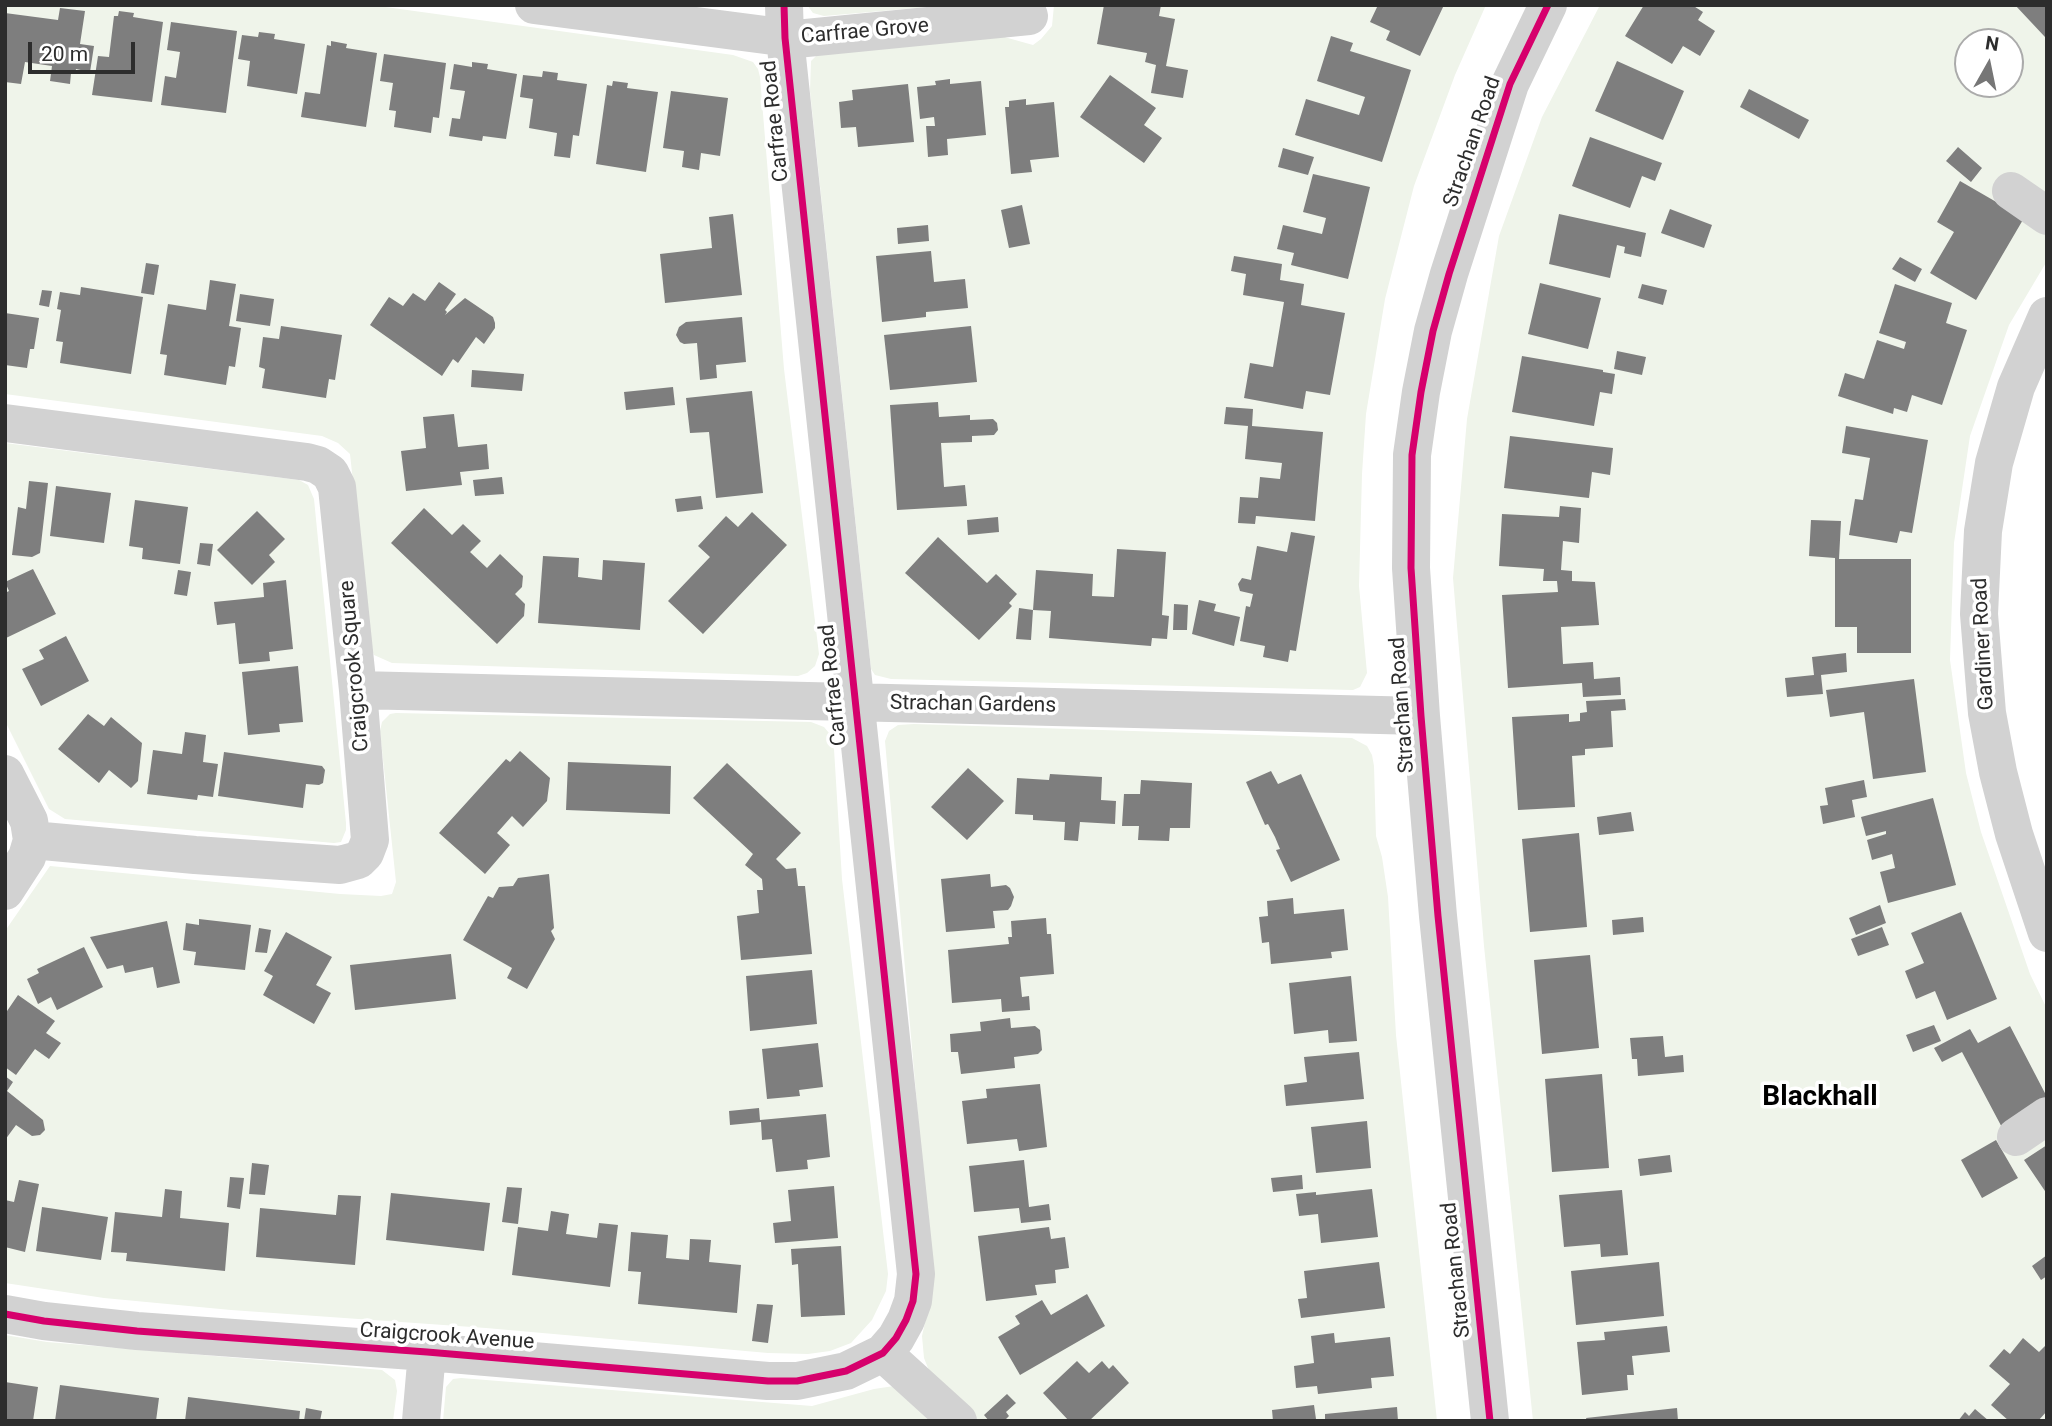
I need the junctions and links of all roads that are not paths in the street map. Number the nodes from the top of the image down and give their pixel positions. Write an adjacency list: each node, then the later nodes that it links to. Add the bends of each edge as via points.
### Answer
1 (534, 5): 4 (street, Carfrae Grove)
2 (1548, 5): 11 (street, Strachan Road, via 1510,84 1465,217 1421,392 1412,455 1410,522)
3 (1029, 16): 4 (street, Carfrae Grove, via 838,35)
4 (784, 22): 10 (street, Carfrae Road)
5 (2011, 191): 6 (street)
6 (2047, 216)
7 (2047, 316): 15 (street, Gardiner Road, via 2017,387 1994,463 1983,531 1979,614 1987,713 1998,772)
8 (5, 423): 9 (street, Craigcrook Square, via 325,468 337,487)
9 (358, 690): 10 (street, Strachan Gardens); 13 (street, Craigcrook Square, via 370,839 365,853 350,864)
10 (854, 702): 11 (street, Strachan Gardens); 20 (street, Carfrae Road, via 916,1274 906,1320)
11 (1421, 716): 23 (street, Strachan Road)
12 (5, 774): 13 (street, via 29,821)
13 (32, 840): 14 (street, via 27,858)
14 (5, 891)
15 (2047, 933)
16 (2047, 1116): 17 (street)
17 (2016, 1137)
18 (5, 1314): 19 (street, Craigcrook Avenue, via 137,1331)
19 (427, 1352): 20 (street, Craigcrook Avenue, via 768,1381 827,1376); 21 (street)
20 (883, 1353): 22 (street)
21 (421, 1421)
22 (958, 1421)
23 (1490, 1421)

